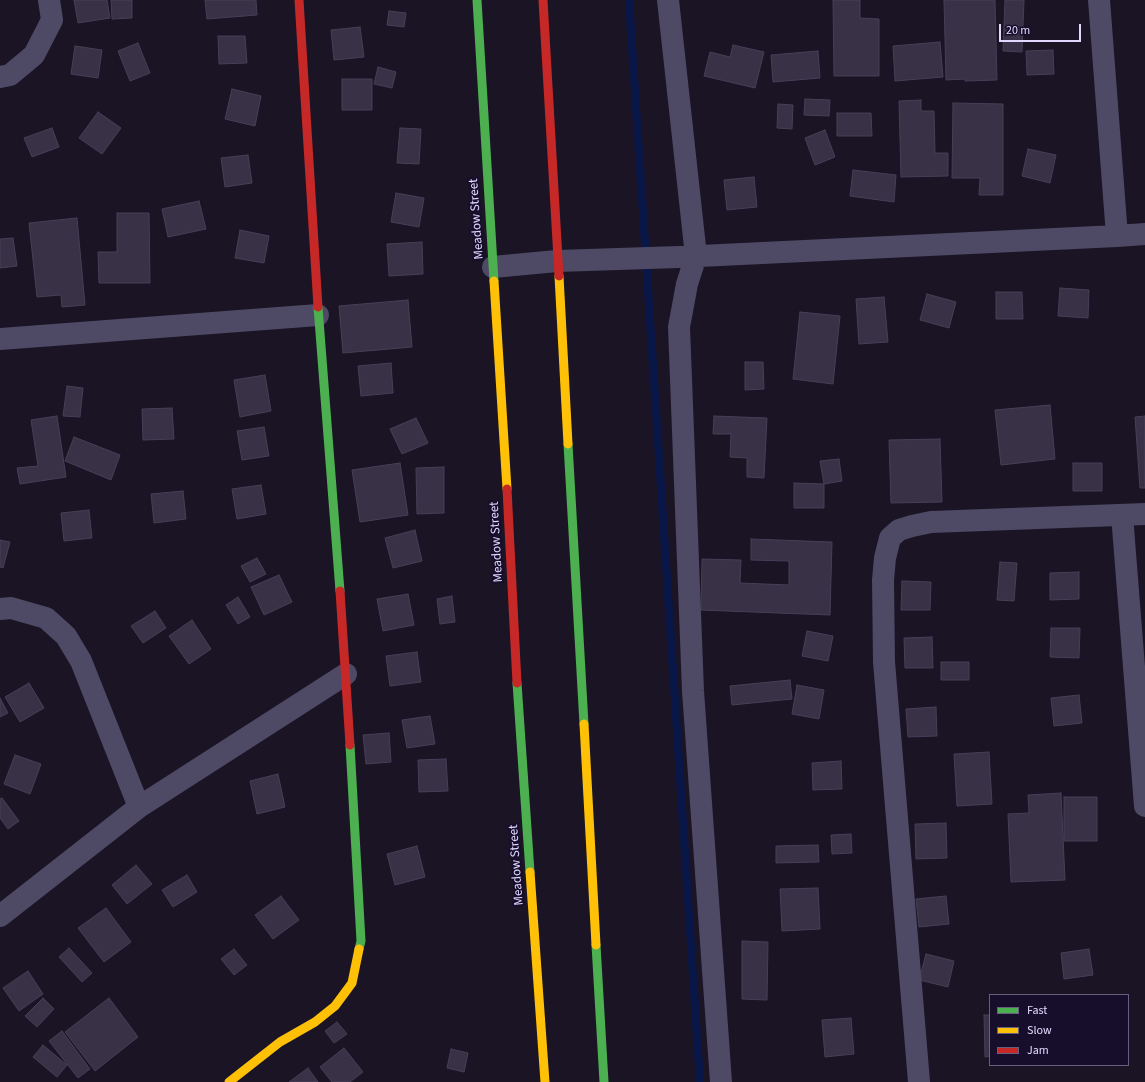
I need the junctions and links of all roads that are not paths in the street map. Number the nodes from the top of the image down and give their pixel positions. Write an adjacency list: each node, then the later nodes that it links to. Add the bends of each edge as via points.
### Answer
1 (49, 0): 7 (street, via 52,20 34,55 10,75)
2 (298, 0): 13 (street)
3 (477, 0): 12 (street, Meadow Street)
4 (543, 0): 11 (street)
5 (668, 0): 10 (street)
6 (1100, 0): 9 (street)
7 (0, 77)
8 (1145, 234): 9 (street)
9 (1116, 236): 10 (street)
10 (688, 256): 11 (street); 25 (street, via 687,284 679,327 693,691)
11 (558, 261): 12 (street); 24 (street)
12 (493, 267): 23 (street, Meadow Street, via 519,710)
13 (318, 315): 14 (street); 18 (street)
14 (0, 339)
15 (1145, 514): 16 (street)
16 (1122, 515): 19 (street); 26 (street, via 931,522 899,530 890,538 883,580 884,662)
17 (0, 608): 20 (street, via 11,608 46,618 66,636 82,661)
18 (346, 674): 20 (street); 22 (street, via 361,941 352,983 335,1006 315,1022 280,1042)
19 (1145, 806)
20 (139, 807): 21 (street)
21 (0, 916)
22 (229, 1082)
23 (545, 1082)
24 (604, 1082)
25 (721, 1082)
26 (919, 1082)

